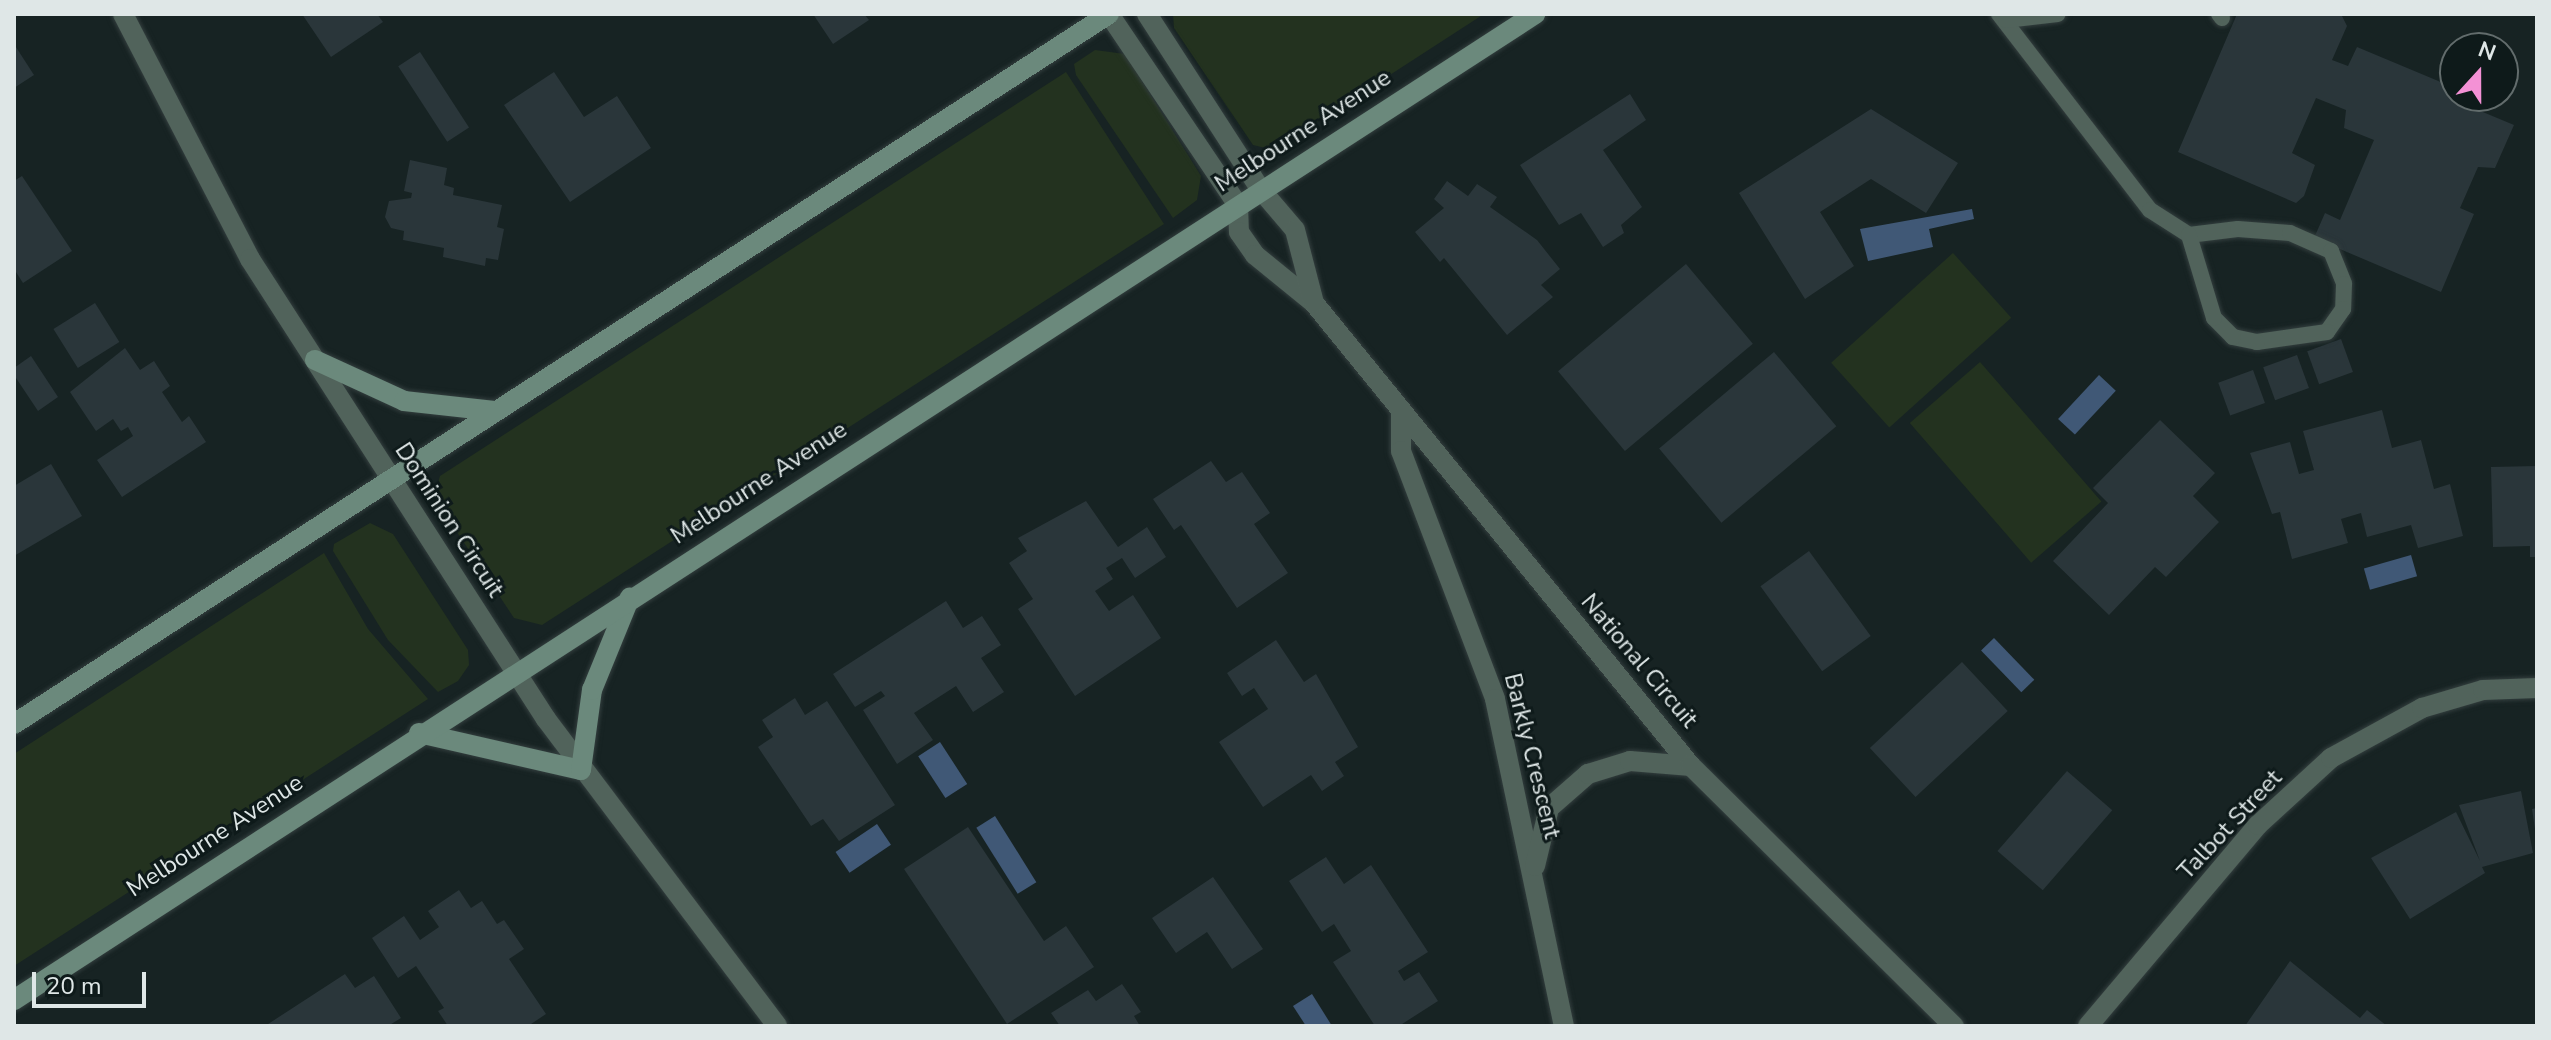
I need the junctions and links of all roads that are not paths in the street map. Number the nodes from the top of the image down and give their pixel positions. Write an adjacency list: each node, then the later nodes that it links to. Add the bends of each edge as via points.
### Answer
1 (123, 14): 11 (street, Dominion Circuit, via 250,259)
2 (1109, 14): 8 (street, National Circuit); 12 (main road)
3 (1147, 14): 7 (street, National Circuit)
4 (1535, 14): 7 (main road, Melbourne Avenue)
5 (2058, 14): 6 (lane)
6 (2003, 17): 9 (lane, via 2150,210)
7 (1261, 190): 8 (main road, Melbourne Avenue); 10 (street, National Circuit, via 1295,230)
8 (1238, 205): 10 (street, National Circuit, via 1239,232 1255,255); 15 (main road, Melbourne Avenue)
9 (2189, 235): 9 (lane, via 2238,229 2290,233 2331,251 2344,284 2343,309 2327,332 2257,342 2233,337 2214,318)
10 (1314, 303): 13 (street, National Circuit)
11 (315, 360): 12 (main road, via 404,401); 14 (street, Dominion Circuit)
12 (494, 411): 14 (main road)
13 (1401, 414): 20 (street, National Circuit); 22 (street, Barkly Crescent, via 1401,451 1495,699)
14 (390, 477): 16 (street, Dominion Circuit); 18 (main road)
15 (630, 597): 16 (main road, Melbourne Avenue); 21 (main road, via 592,690)
16 (516, 672): 19 (main road, Melbourne Avenue); 21 (street, Dominion Circuit)
17 (2537, 688): 27 (street, Talbot Street, via 2483,690 2422,708 2331,758 2258,825)
18 (14, 724)
19 (419, 733): 21 (main road); 23 (main road, Melbourne Avenue)
20 (1691, 766): 22 (street, via 1630,761 1588,774 1549,808); 26 (street, National Circuit)
21 (581, 770): 24 (street, Dominion Circuit)
22 (1534, 870): 25 (street, Barkly Crescent)
23 (14, 1000)
24 (777, 1026)
25 (1564, 1026)
26 (1954, 1026)
27 (2088, 1026)

